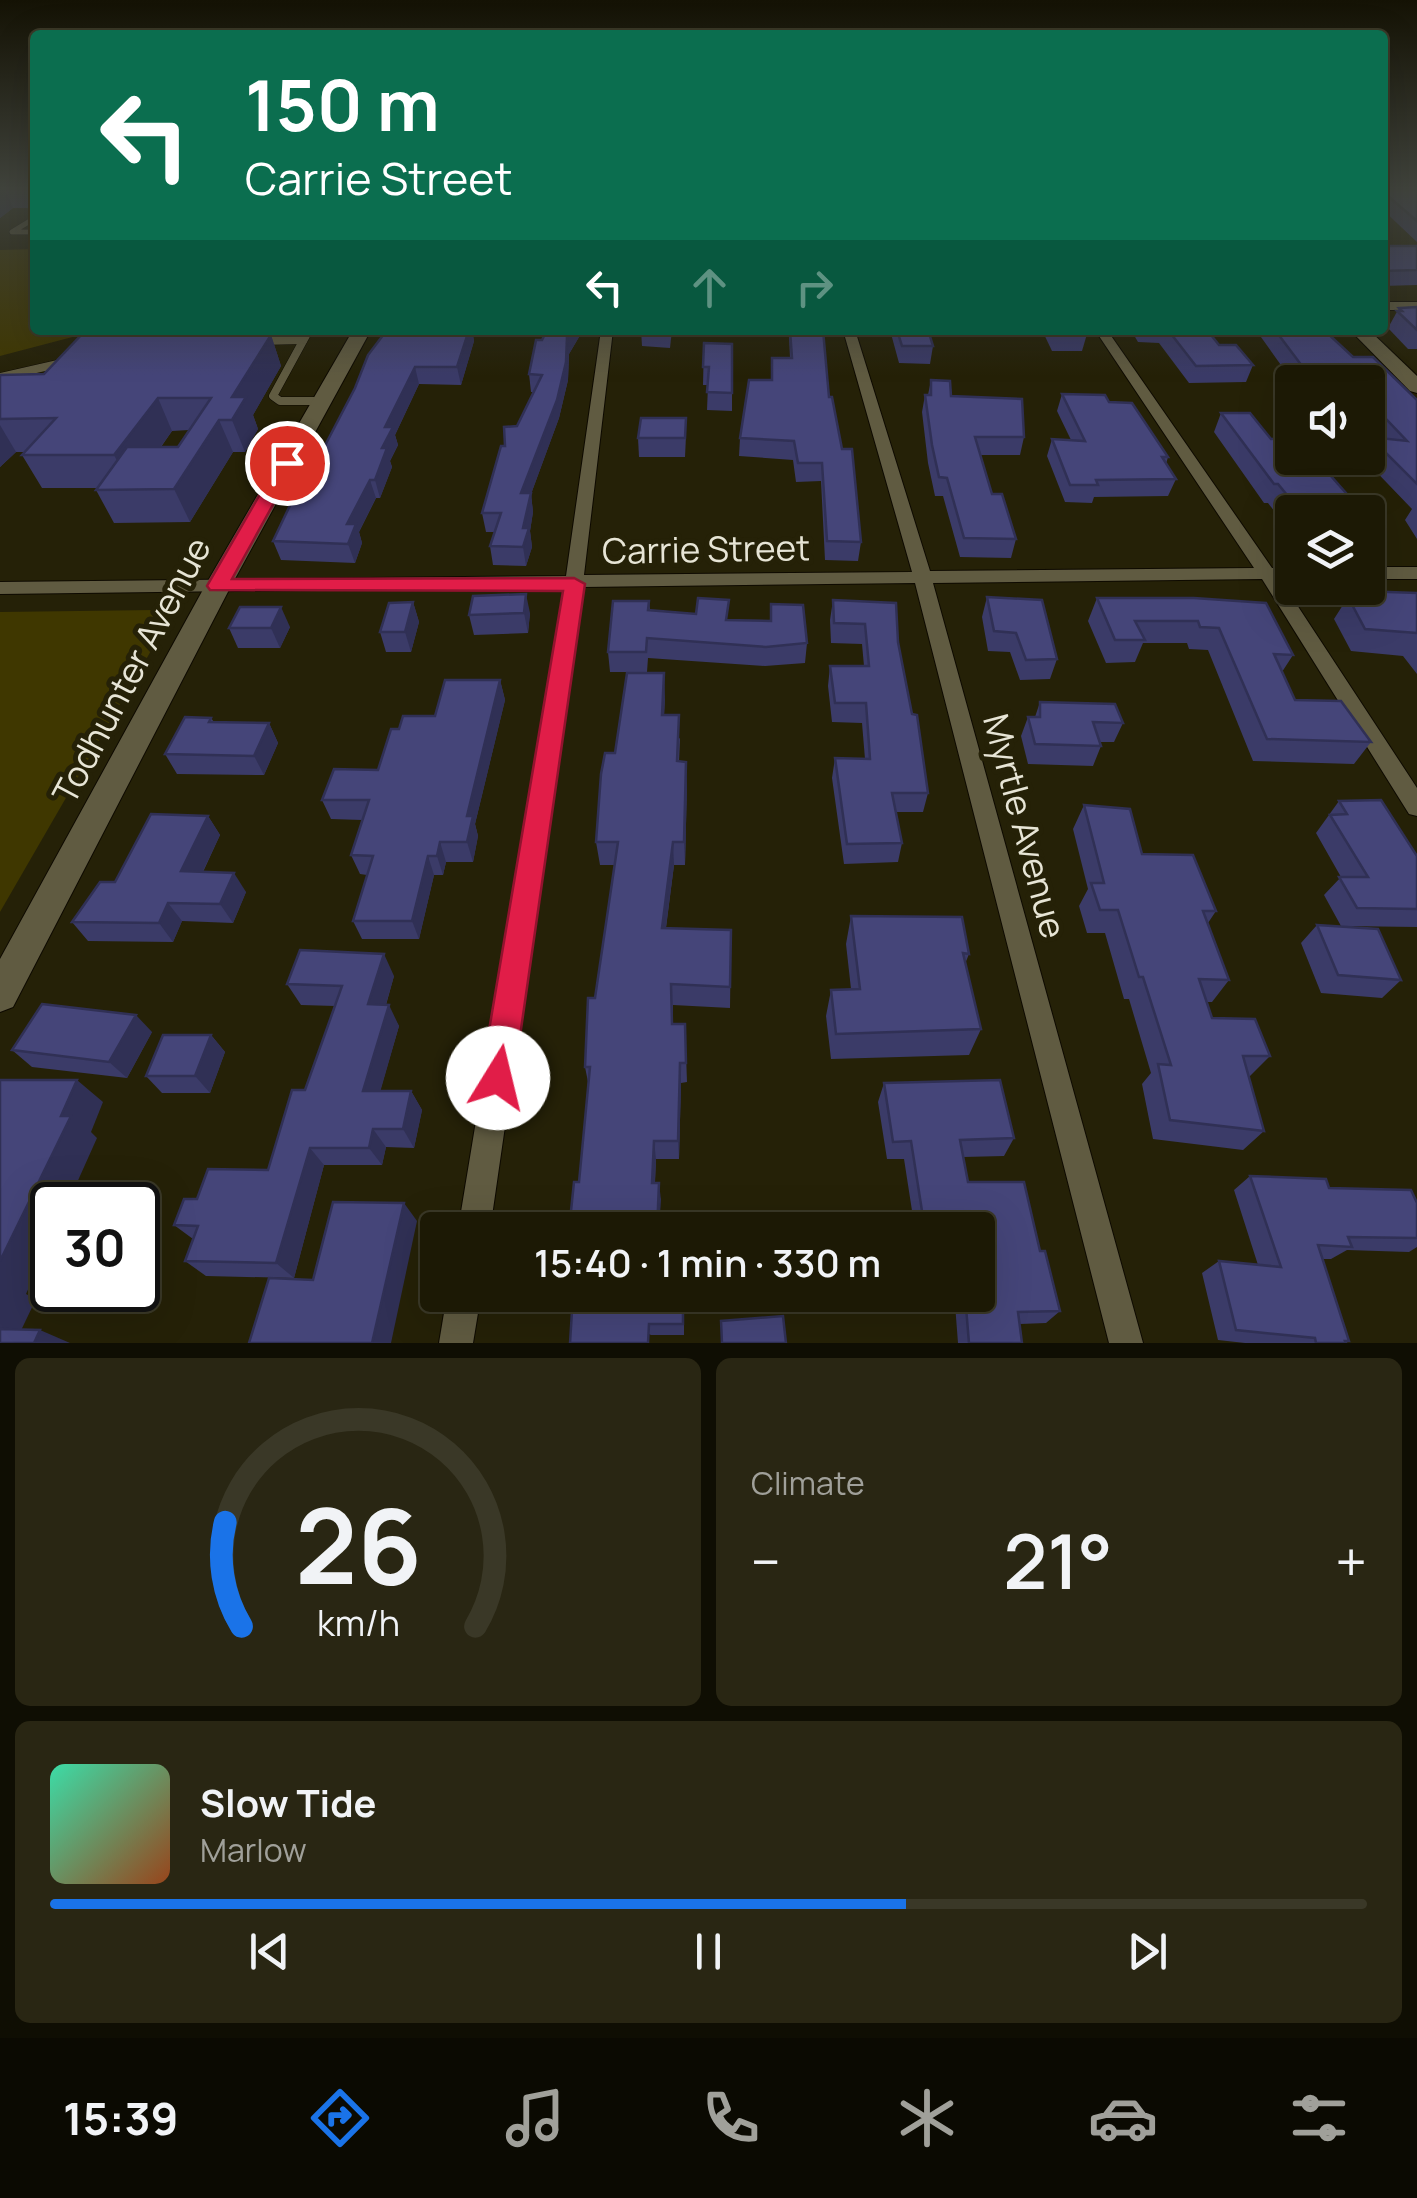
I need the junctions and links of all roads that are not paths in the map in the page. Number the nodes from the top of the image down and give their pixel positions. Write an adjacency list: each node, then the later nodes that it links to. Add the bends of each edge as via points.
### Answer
1 (1388, 306): 2 (street)
2 (1417, 306)
3 (306, 335): 9 (lane)
4 (359, 335): 14 (street, Todhunter Avenue)
5 (606, 335): 20 (street)
6 (850, 335): 19 (street, Myrtle Avenue)
7 (1103, 335): 17 (street)
8 (1364, 335): 13 (street)
9 (303, 340): 10 (lane); 14 (lane, via 274,396)
10 (248, 341)
11 (67, 356): 12 (lane, via 55,367)
12 (0, 377)
13 (1417, 387)
14 (321, 402): 21 (street, Todhunter Avenue)
15 (1385, 573): 16 (street)
16 (1417, 573)
17 (1268, 574): 18 (street, Carrie Street); 19 (street, Carrie Street); 23 (street)
18 (1275, 574)
19 (923, 578): 20 (street, Carrie Street); 28 (street, Myrtle Avenue)
20 (574, 584): 21 (street, Carrie Street); 25 (street)
21 (218, 586): 22 (street, Carrie Street); 24 (street, Todhunter Avenue)
22 (0, 588)
23 (1417, 807)
24 (0, 995)
25 (477, 1212)
26 (461, 1312): 27 (street)
27 (456, 1343)
28 (1126, 1343)

